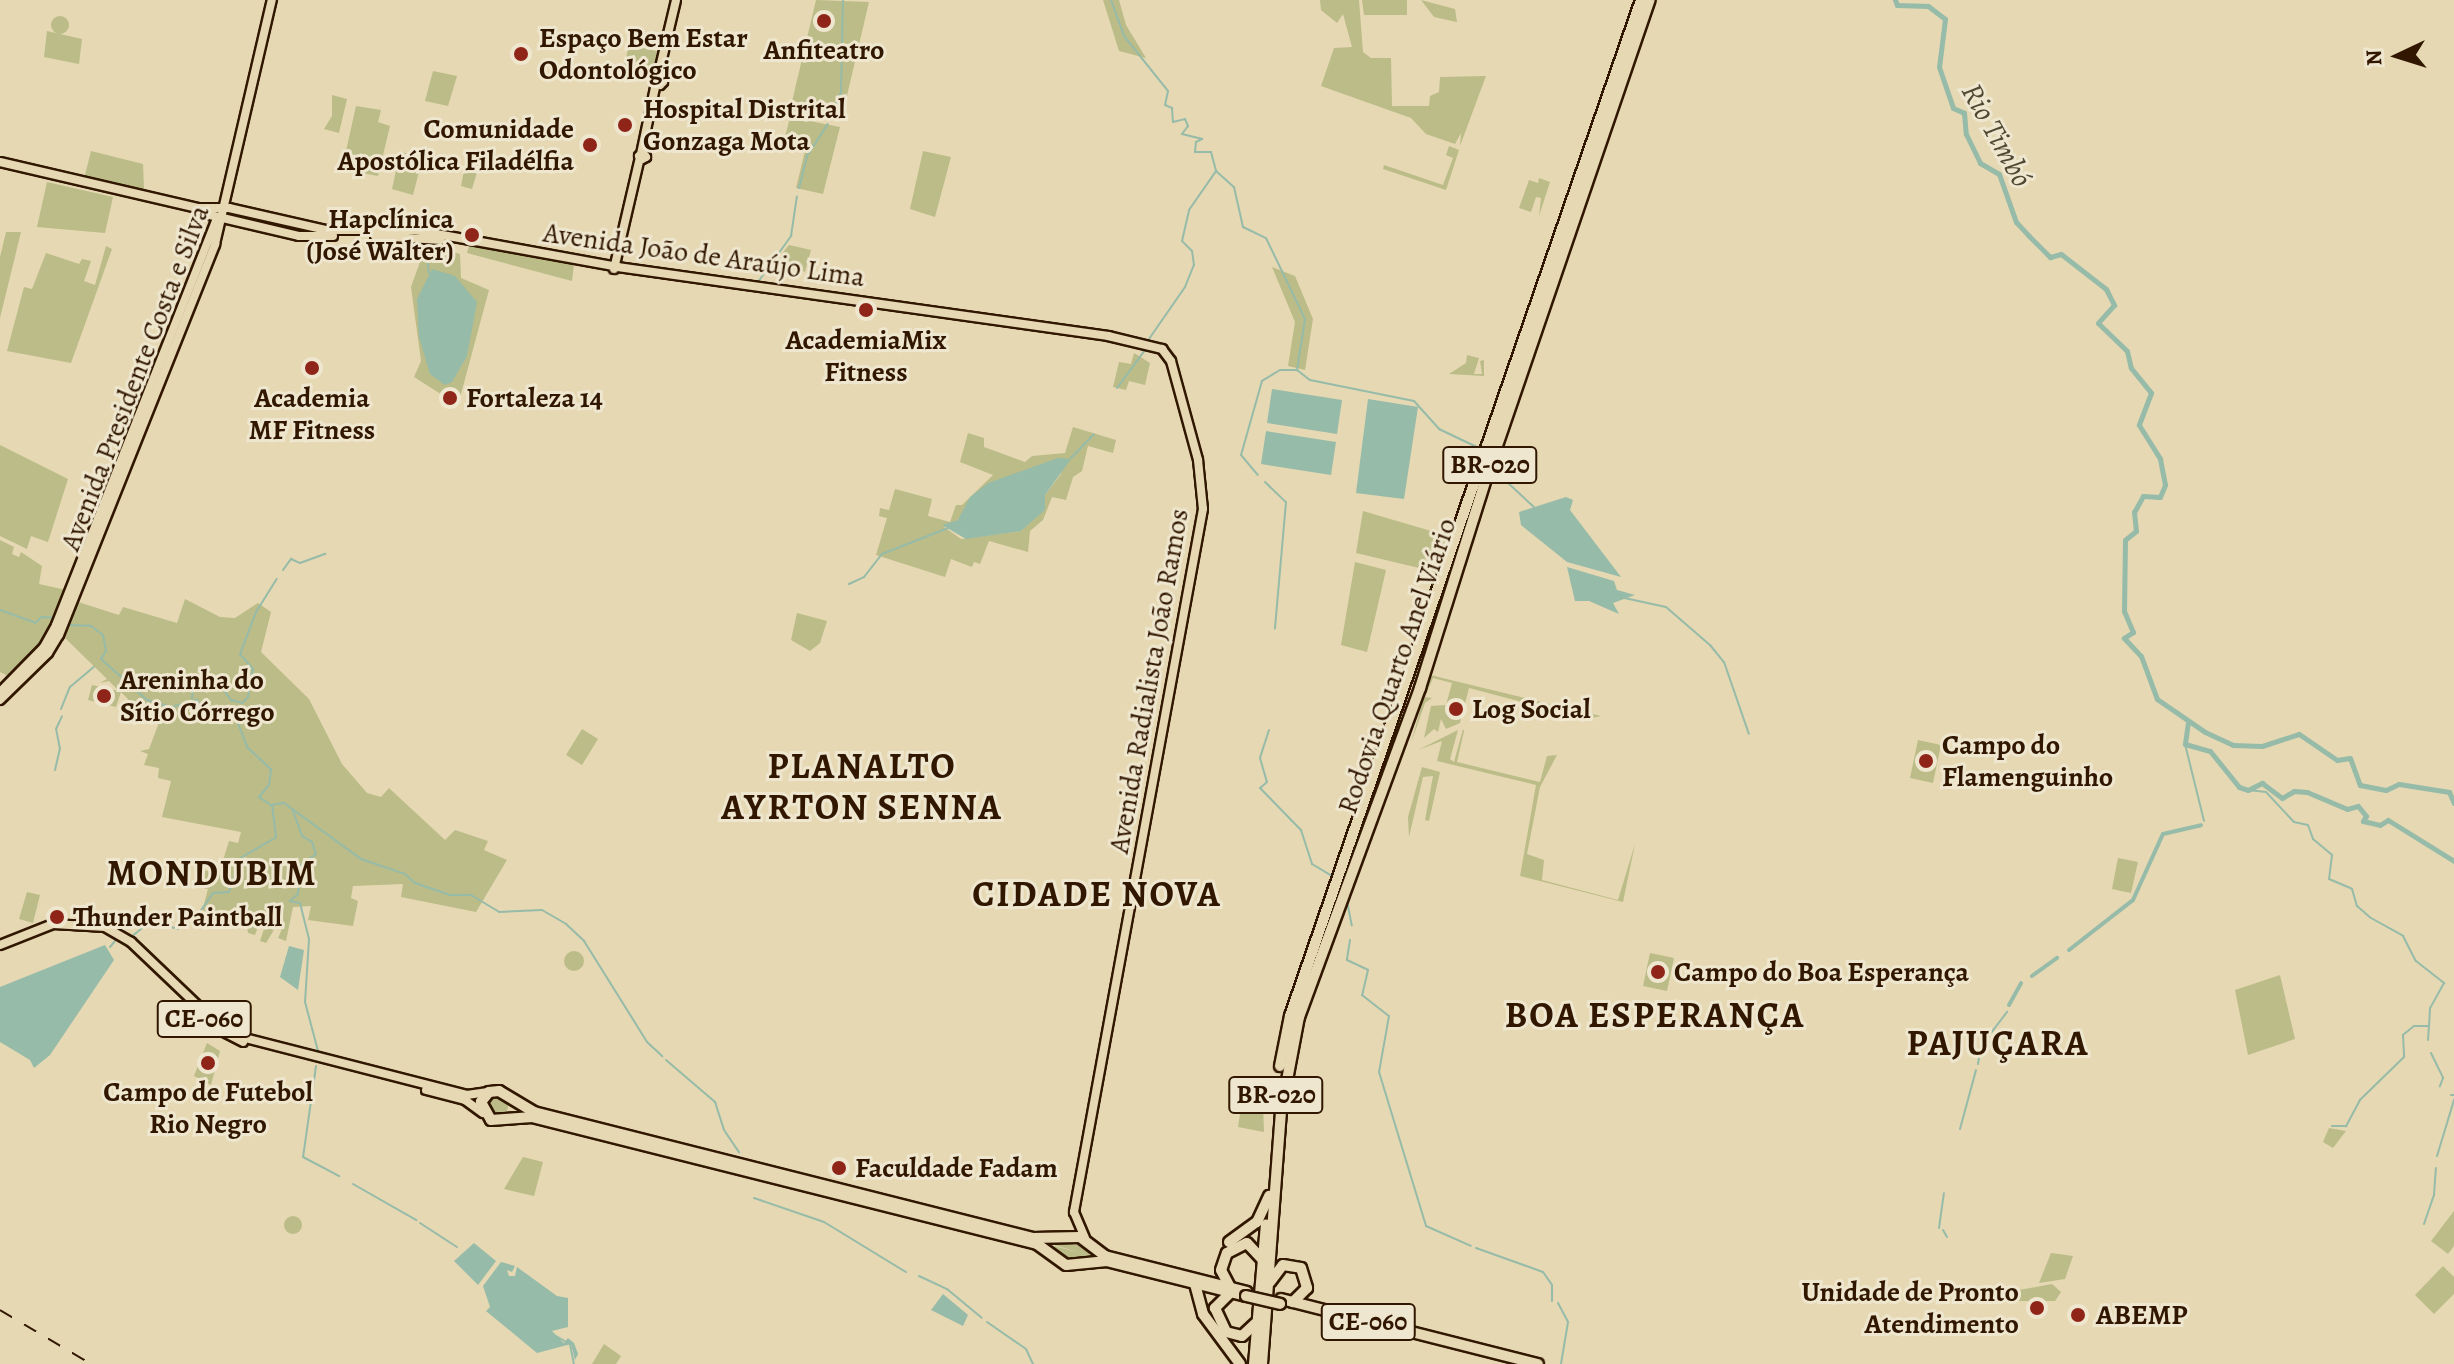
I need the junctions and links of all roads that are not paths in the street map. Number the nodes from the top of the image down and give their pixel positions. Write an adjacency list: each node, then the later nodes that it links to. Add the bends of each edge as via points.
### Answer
1 (270, 0): 7 (main road, Avenida Presidente Costa e Silva)
2 (678, 0): 8 (main road)
3 (1641, 0): 5 (highway, Rodovia Quarto Anel Viário / BR-020)
4 (1650, 0): 5 (highway, Rodovia Quarto Anel Viário / BR-020)
5 (1594, 148): 9 (highway, Rodovia Quarto Anel Viário / BR-020)
6 (0, 165): 7 (main road, Avenida João de Araújo Lima)
7 (220, 214): 8 (main road, Avenida João de Araújo Lima, via 338,232 434,237); 13 (main road, Avenida Presidente Costa e Silva, via 52,647)
8 (616, 268): 10 (main road, Avenida João de Araújo Lima, via 1150,342 1169,363)
9 (1512, 387): 11 (highway, Rodovia Quarto Anel Viário / BR-020); 12 (highway, Rodovia Quarto Anel Viário / BR-020)
10 (1196, 456): 27 (main road, Avenida Radialista João Ramos, via 1200,499 1195,544 1070,1220); 28 (main road, Avenida Radialista João Ramos, via 1203,499 1198,545 1074,1215)
11 (1418, 645): 12 (highway, via 1421,664); 14 (highway, Rodovia Quarto Anel Viário / BR-020)
12 (1433, 648): 15 (highway, Rodovia Quarto Anel Viário / BR-020)
13 (18, 678): 16 (main road, Avenida Presidente Costa e Silva); 17 (main road, Avenida Presidente Costa e Silva)
14 (1406, 682): 15 (highway, via 1416,668); 18 (highway, Rodovia Quarto Anel Viário / BR-020)
15 (1420, 688): 18 (highway, Rodovia Quarto Anel Viário / BR-020)
16 (0, 692)
17 (0, 700)
18 (1348, 866): 22 (highway, Rodovia Quarto Anel Viário / BR-020, via 1290,1016)
19 (0, 948): 20 (main road, CE-060, via 53,924 105,927 131,942 214,1021 245,1038 467,1095); 23 (main road, CE-060, via 53,929 103,932 125,944 227,1035 465,1100)
20 (489, 1092): 21 (highway, CE-060); 23 (highway, via 481,1102)
21 (508, 1097): 24 (highway, CE-060); 25 (highway, via 510,1109)
22 (1278, 1109): 26 (highway, Rodovia Quarto Anel Viário / BR-020); 34 (highway, Rodovia Quarto Anel Viário / BR-020)
23 (483, 1113): 25 (highway, CE-060, via 493,1120)
24 (533, 1115): 25 (highway, CE-060); 27 (highway, CE-060, via 1033,1238); 30 (highway, CE-060, via 1027,1241)
25 (504, 1118)
26 (1269, 1196): 29 (highway, via 1254,1225); 32 (highway, Rodovia Quarto Anel Viário / BR-020)
27 (1059, 1236): 28 (highway, CE-060); 30 (highway)
28 (1090, 1242): 31 (highway); 35 (highway, CE-060, via 1105,1256)
29 (1229, 1242)
30 (1053, 1255): 31 (highway, CE-060, via 1066,1265)
31 (1088, 1263): 33 (highway, CE-060, via 1107,1261)
32 (1262, 1266): 35 (highway, via 1256,1247 1239,1244 1222,1262); 38 (highway, Rodovia Quarto Anel Viário / BR-020)
33 (1195, 1284): 35 (highway, CE-060); 39 (highway, via 1203,1314)
34 (1268, 1287): 37 (highway, via 1281,1266 1299,1267 1307,1288); 41 (highway, Rodovia Quarto Anel Viário / BR-020)
35 (1231, 1290): 36 (highway, CE-060, bridge); 38 (highway, via 1215,1308 1226,1332 1242,1336)
36 (1280, 1302): 37 (highway, CE-060); 42 (highway, CE-060)
37 (1293, 1302): 43 (highway, CE-060)
38 (1257, 1322): 40 (highway, Rodovia Quarto Anel Viário / BR-020)
39 (1240, 1364)
40 (1254, 1364)
41 (1262, 1364)
42 (1516, 1364)
43 (1538, 1364)

